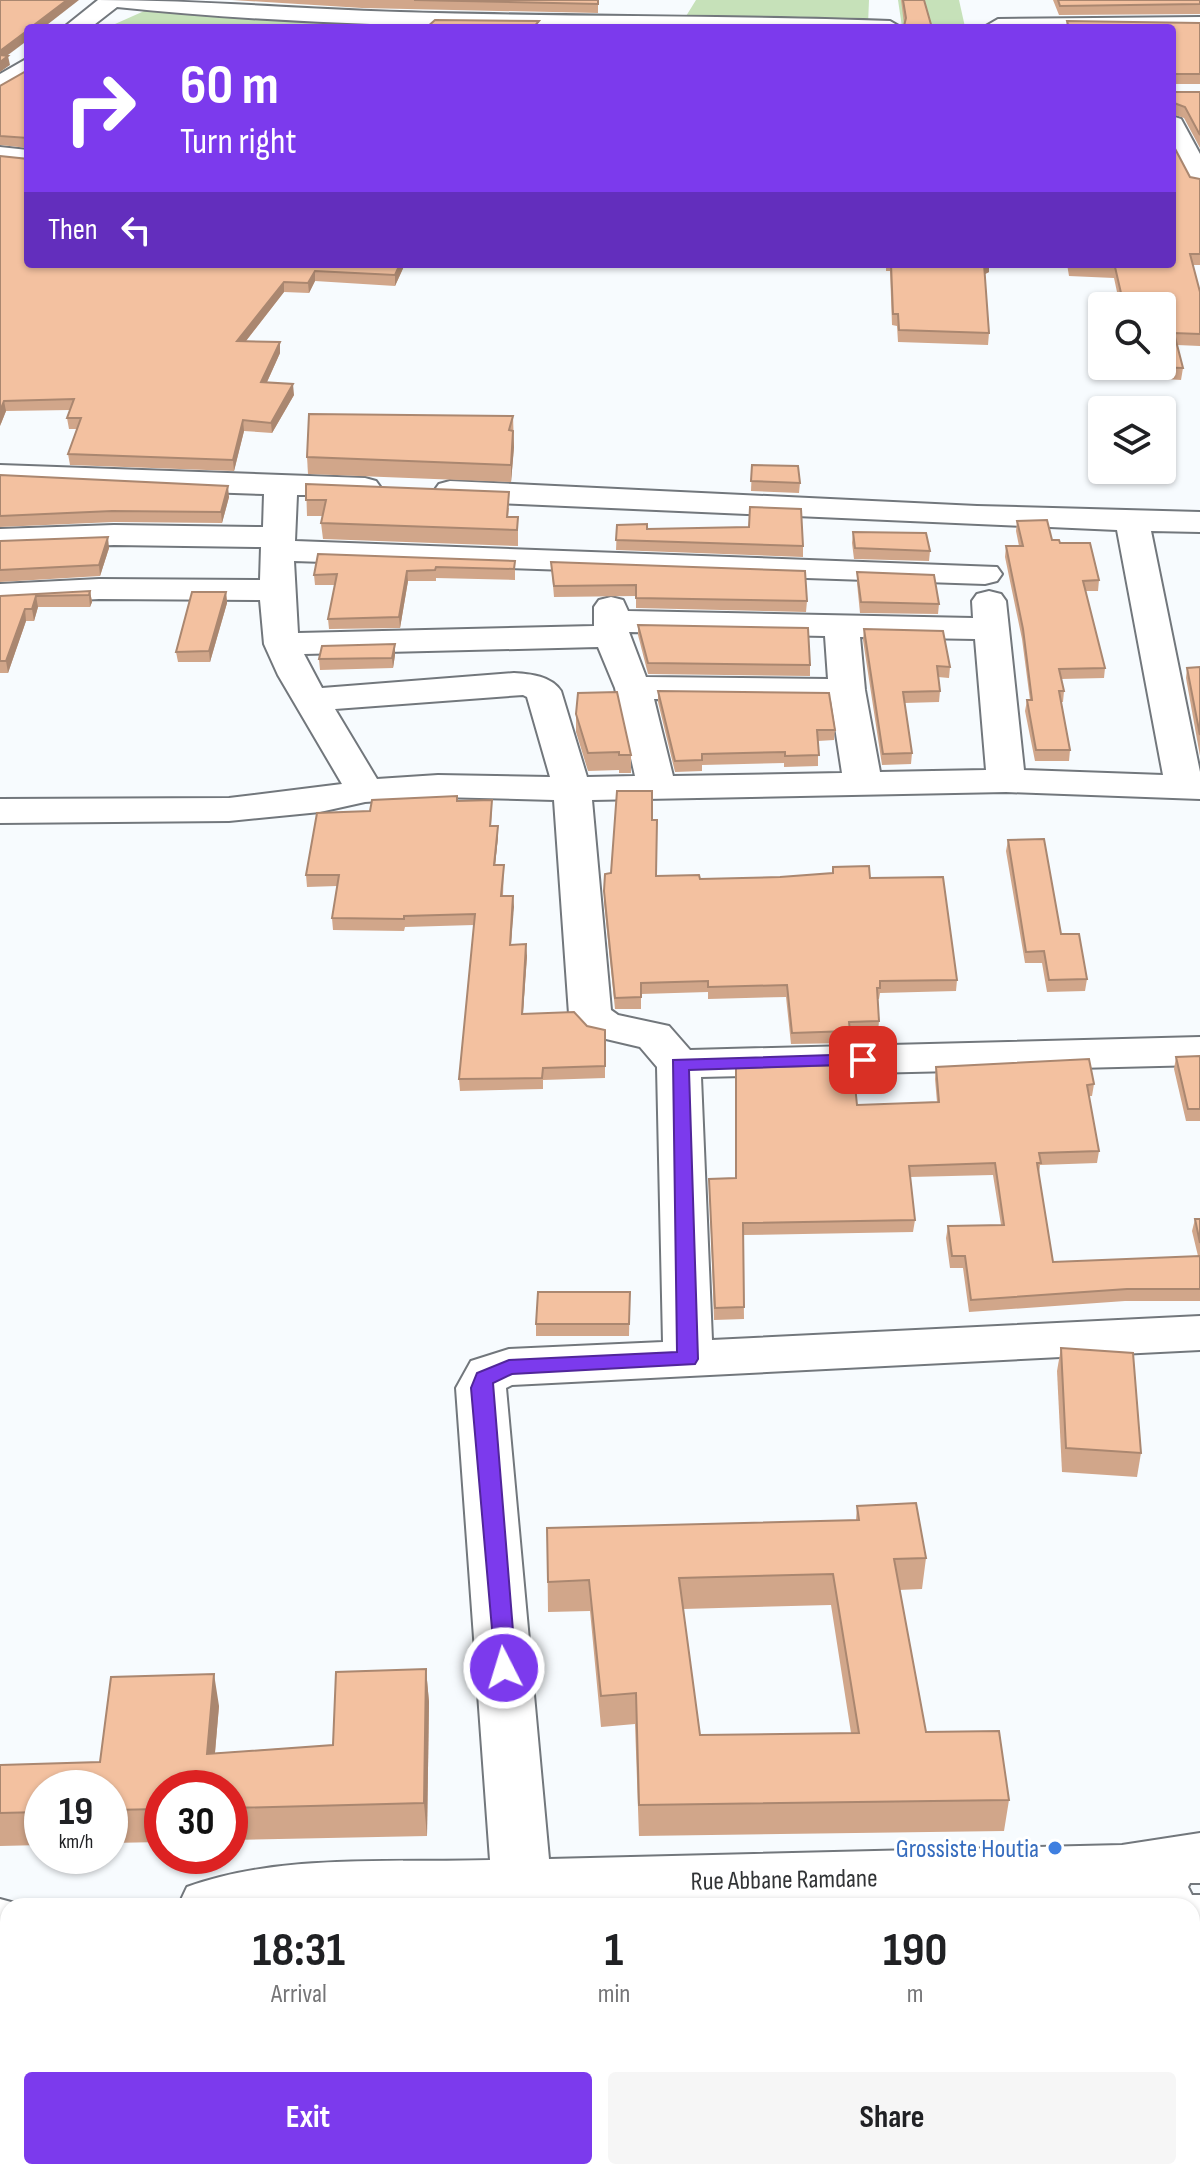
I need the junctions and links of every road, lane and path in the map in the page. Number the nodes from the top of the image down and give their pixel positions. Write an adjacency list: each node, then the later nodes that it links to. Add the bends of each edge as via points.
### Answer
1 (111, 0): 4 (street); 5 (street)
2 (990, 0): 7 (street)
3 (1048, 0): 8 (street)
4 (242, 6): 6 (street)
5 (80, 24)
6 (435, 24)
7 (997, 24)
8 (1060, 24)
9 (1200, 24): 10 (street)
10 (1176, 25)
11 (24, 68): 12 (street)
12 (0, 86)
13 (1176, 136): 16 (street)
14 (0, 155): 15 (street)
15 (24, 158)
16 (1188, 172)
17 (0, 475): 18 (street)
18 (281, 486): 19 (street); 24 (street)
19 (602, 497): 20 (street); 25 (street)
20 (977, 516): 21 (street); 26 (street)
21 (1132, 520): 22 (street); 39 (street)
22 (1200, 522)
23 (0, 539): 24 (street, via 114,535)
24 (276, 544): 25 (street); 27 (street)
25 (607, 559): 26 (street); 30 (street)
26 (985, 574): 31 (street)
27 (276, 590): 28 (street); 32 (street)
28 (0, 594)
29 (842, 626): 30 (street); 31 (street); 34 (street)
30 (611, 628): 32 (street); 33 (street)
31 (994, 629): 36 (street)
32 (282, 644): 35 (street)
33 (633, 688): 34 (street); 38 (street)
34 (847, 690): 37 (street)
35 (313, 700): 40 (street, via 514,684 538,687 547,696); 41 (street)
36 (1006, 781): 37 (street); 39 (street)
37 (863, 784): 38 (street)
38 (656, 785): 40 (street)
39 (1192, 788)
40 (572, 789): 41 (street, via 438,786); 44 (street, via 590,1014 604,1026 654,1036)
41 (365, 791): 42 (street, via 292,807)
42 (0, 811)
43 (1200, 1051): 44 (street)
44 (679, 1064): 46 (street)
45 (1200, 1333): 46 (street)
46 (688, 1359): 48 (street, via 509,1367 489,1374 481,1388)
47 (1180, 1870): 49 (street, Rue Abbane Ramdane); 51 (street, Rue Abbane Ramdane)
48 (522, 1885): 49 (street, Rue Abbane Ramdane); 50 (street, Rue Abbane Ramdane)
49 (753, 1893)
50 (258, 1898)
51 (1110, 1898)

